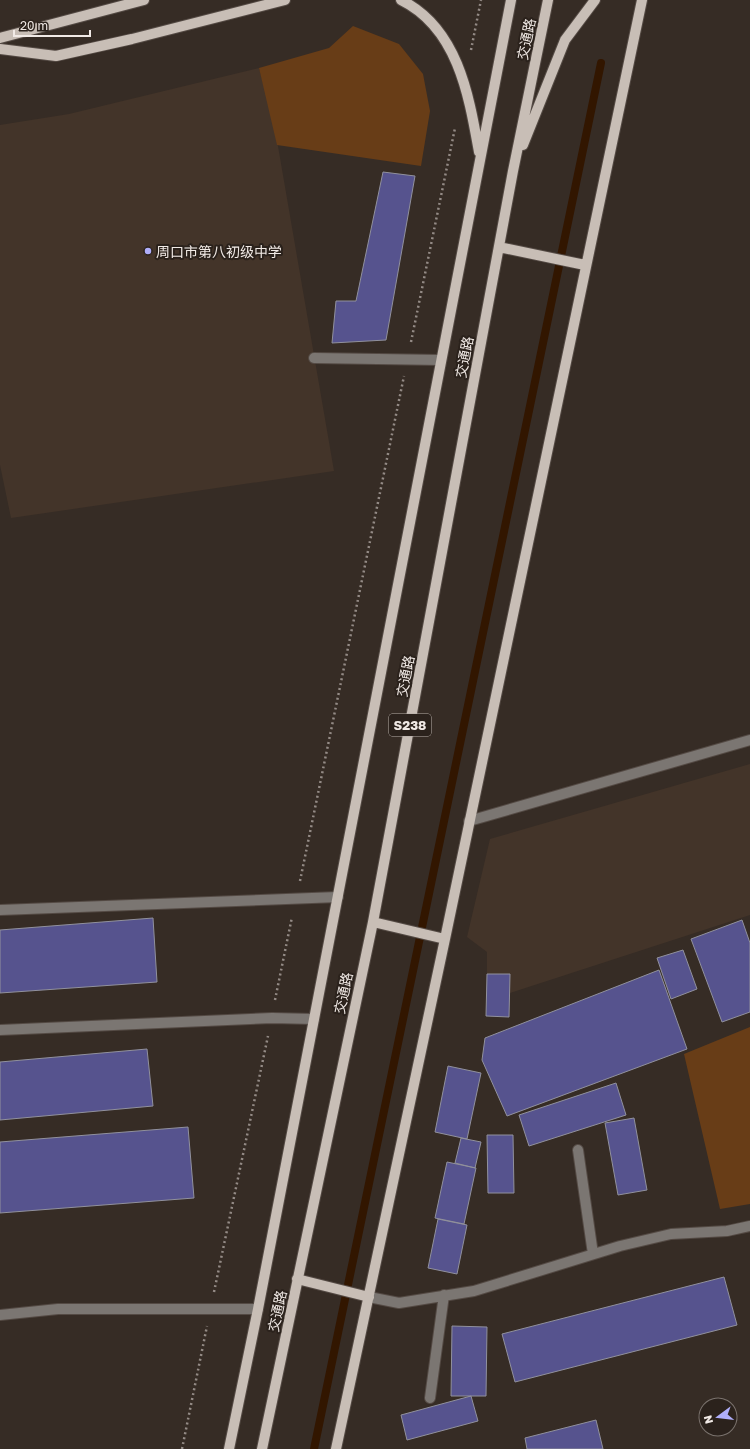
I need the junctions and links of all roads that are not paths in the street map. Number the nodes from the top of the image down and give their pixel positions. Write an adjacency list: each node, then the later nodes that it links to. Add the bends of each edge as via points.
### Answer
1 (144, 0): 8 (main road)
2 (285, 0): 9 (main road, via 56,56)
3 (402, 0): 10 (main road, via 438,29 461,71)
4 (511, 0): 10 (main road, 交通路 / S238)
5 (548, 0): 11 (main road, 交通路 / S238)
6 (595, 0): 11 (main road, via 565,40)
7 (642, 0): 13 (main road)
8 (0, 38)
9 (0, 49)
10 (480, 159): 15 (main road, 交通路 / S238)
11 (513, 171): 12 (main road, 交通路 / S238)
12 (499, 247): 13 (main road); 20 (main road, 交通路 / S238)
13 (585, 265): 17 (main road)
14 (314, 358): 15 (street)
15 (441, 360): 18 (main road, 交通路 / S238)
16 (750, 740): 17 (street)
17 (469, 821): 21 (main road)
18 (338, 897): 19 (street); 22 (main road, 交通路 / S238)
19 (0, 910)
20 (373, 922): 21 (main road); 27 (main road, 交通路 / S238)
21 (445, 939): 29 (main road)
22 (314, 1019): 23 (street, via 272,1018); 30 (main road, 交通路 / S238)
23 (0, 1030)
24 (578, 1150): 26 (street)
25 (750, 1226): 26 (street, via 726,1231 671,1234)
26 (593, 1254): 28 (street, via 474,1291)
27 (298, 1279): 29 (main road); 34 (main road, 交通路 / S238)
28 (444, 1295): 29 (street, via 399,1303); 32 (street)
29 (369, 1297): 35 (main road)
30 (258, 1308): 31 (street, via 58,1308); 33 (main road, 交通路 / S238)
31 (0, 1315)
32 (430, 1398)
33 (229, 1449)
34 (262, 1449)
35 (336, 1449)

